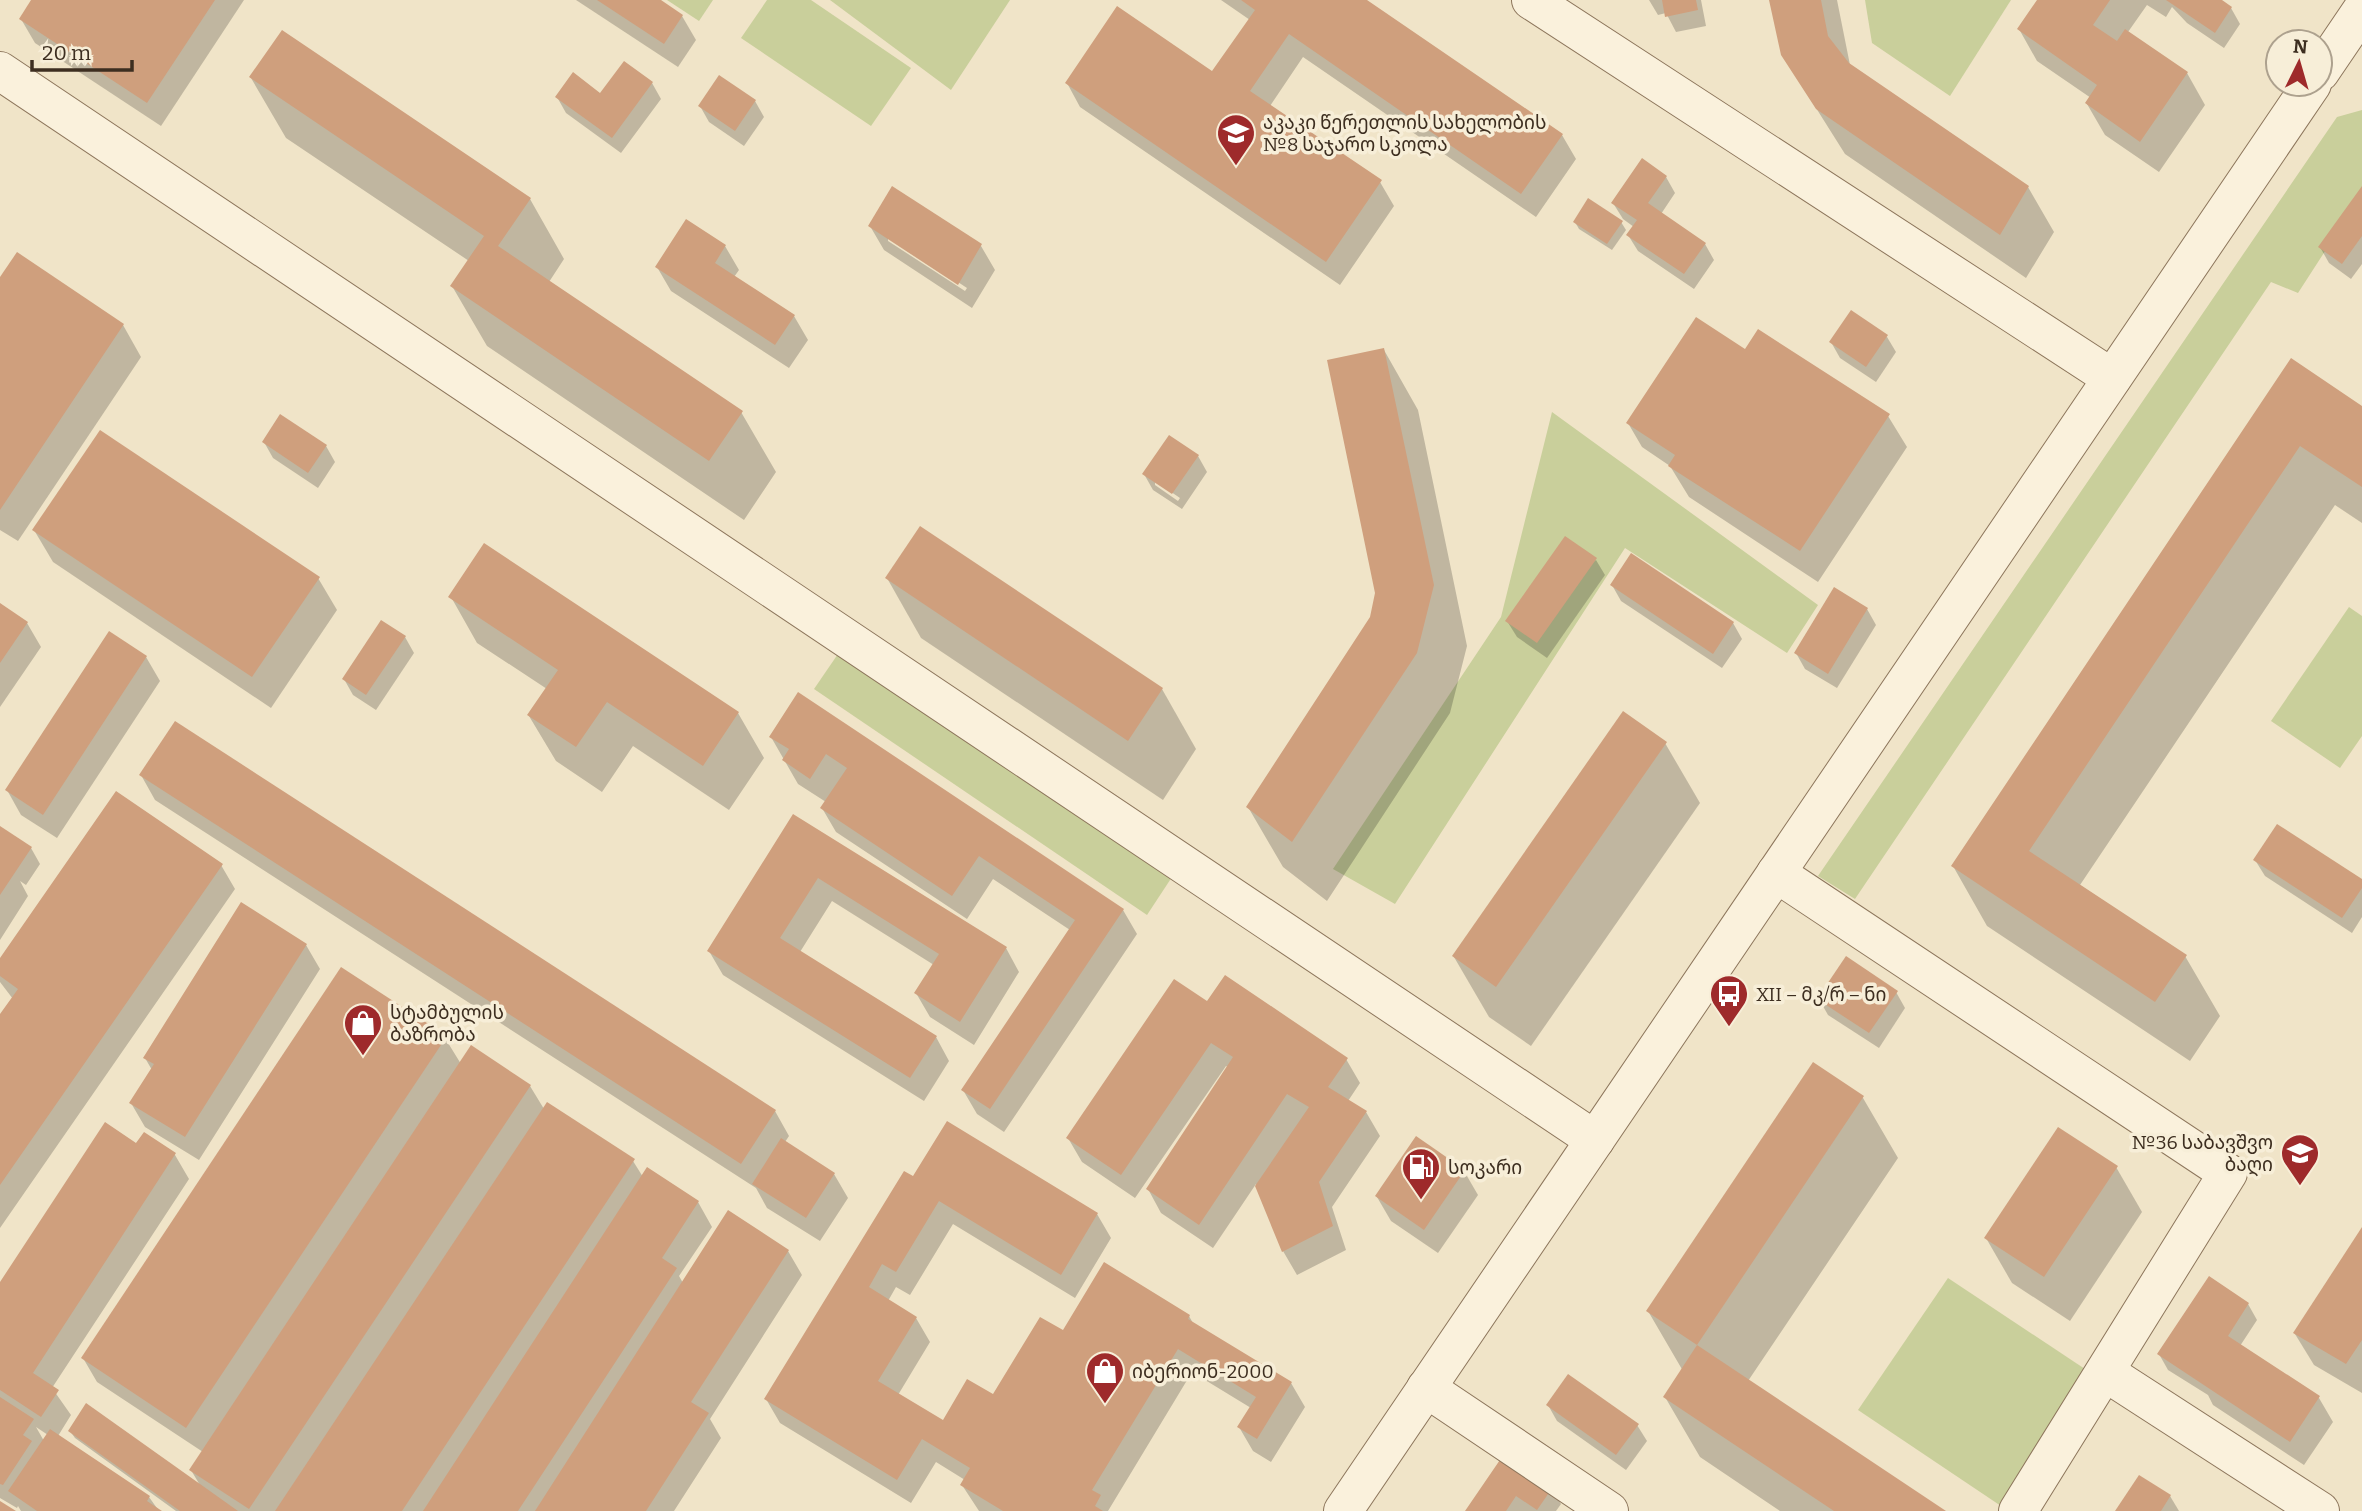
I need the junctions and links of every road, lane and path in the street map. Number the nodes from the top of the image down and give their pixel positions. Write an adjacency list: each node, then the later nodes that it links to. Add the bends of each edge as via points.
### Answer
1 (1531, 0): 6 (street)
2 (2362, 10): 3 (street)
3 (2334, 51)
4 (0, 71): 8 (street)
5 (2302, 98): 6 (street)
6 (2112, 378): 7 (street)
7 (1776, 873): 8 (street); 9 (street, via 2228,1173)
8 (1595, 1140): 10 (street)
9 (2105, 1372): 13 (street); 14 (street)
10 (1426, 1388): 11 (street); 12 (street)
11 (1343, 1511)
12 (1609, 1511)
13 (2018, 1511)
14 (2319, 1511)

